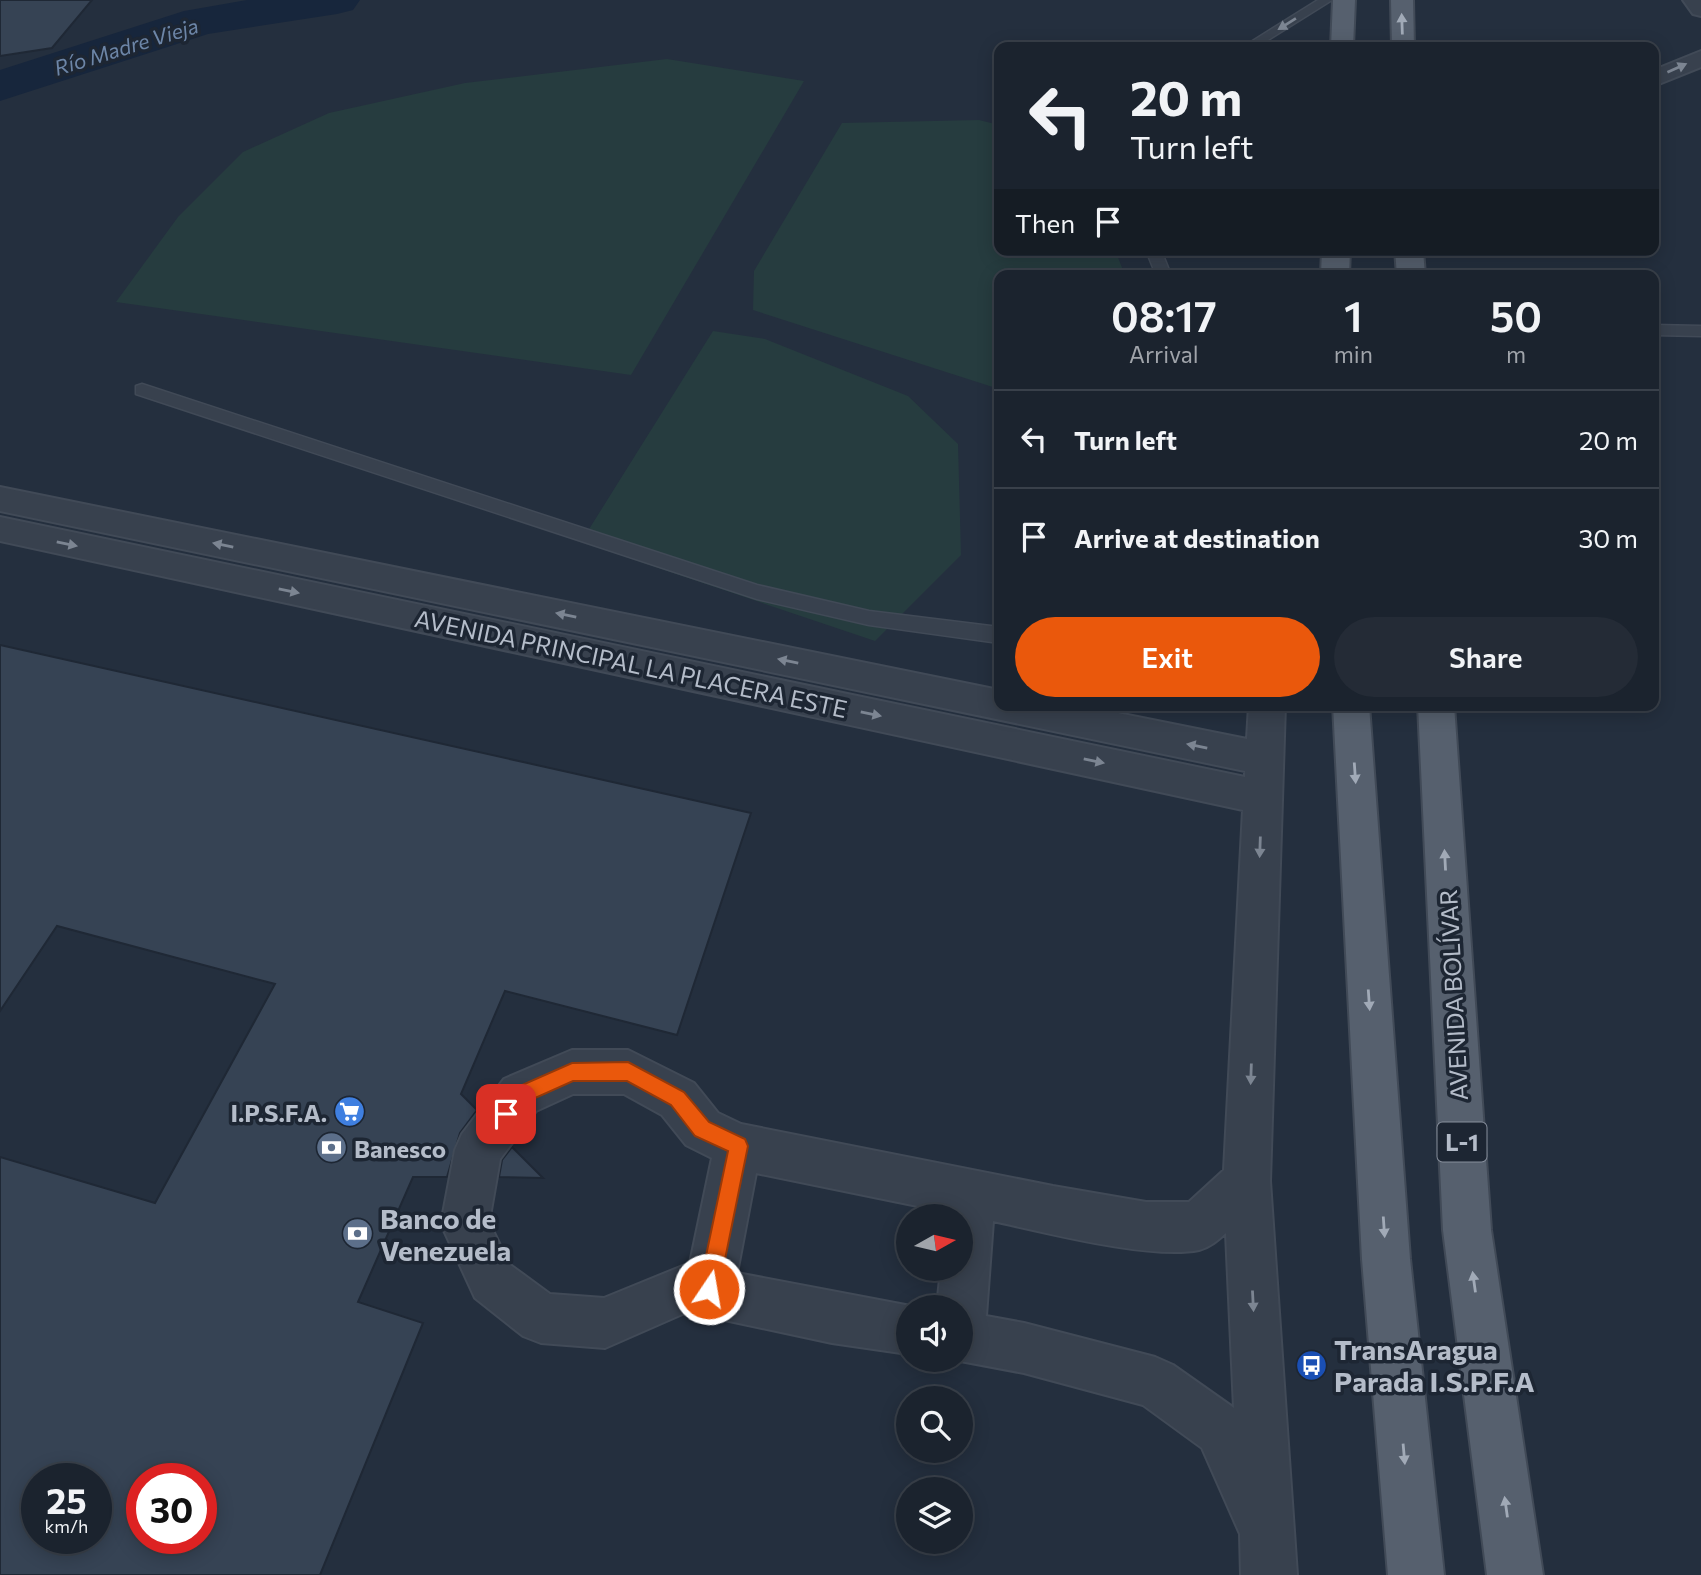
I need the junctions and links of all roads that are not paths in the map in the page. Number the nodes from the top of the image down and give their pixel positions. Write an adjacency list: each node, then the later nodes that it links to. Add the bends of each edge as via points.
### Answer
1 (1326, 0): 6 (lane, one-way to 6)
2 (1344, 0): 7 (main road)
3 (1402, 0): 8 (main road, one-way to 3)
4 (1694, 0): 5 (street)
5 (1701, 9)
6 (1257, 42)
7 (1342, 42)
8 (1403, 42)
9 (1701, 58): 10 (street, one-way to 9)
10 (1659, 77)
11 (1659, 330): 12 (lane)
12 (1701, 331)
13 (142, 390): 16 (lane, via 757,593 869,618)
14 (0, 499): 17 (street, AVENIDA PRINCIPAL LA PLACERA ESTE, one-way to 14)
15 (0, 529): 22 (street, AVENIDA PRINCIPAL LA PLACERA ESTE, one-way to 22)
16 (994, 634)
17 (994, 704)
18 (1022, 711): 22 (street, AVENIDA PRINCIPAL LA PLACERA ESTE, one-way to 18)
19 (1267, 711): 22 (street)
20 (1351, 711): 31 (main road, one-way to 31, via 1386,1259)
21 (1436, 711): 32 (main road, AVENIDA BOLÍVAR / L-1, one-way to 21, via 1467,1230)
22 (1263, 778): 24 (street, one-way to 24)
23 (738, 1146): 25 (street); 26 (street); 26 (street, via 702,1129 678,1099 628,1072 572,1072 520,1096 478,1150 465,1224 492,1281 541,1318 605,1323 686,1287)
24 (1247, 1181): 25 (street, via 1198,1226 1146,1226); 30 (street, one-way to 30)
25 (972, 1195): 27 (street)
26 (709, 1289): 28 (street, via 832,1318)
27 (963, 1295)
28 (896, 1327)
29 (973, 1338): 30 (street, via 1155,1382 1221,1430)
30 (1269, 1559)
31 (1416, 1575)
32 (1515, 1575)

